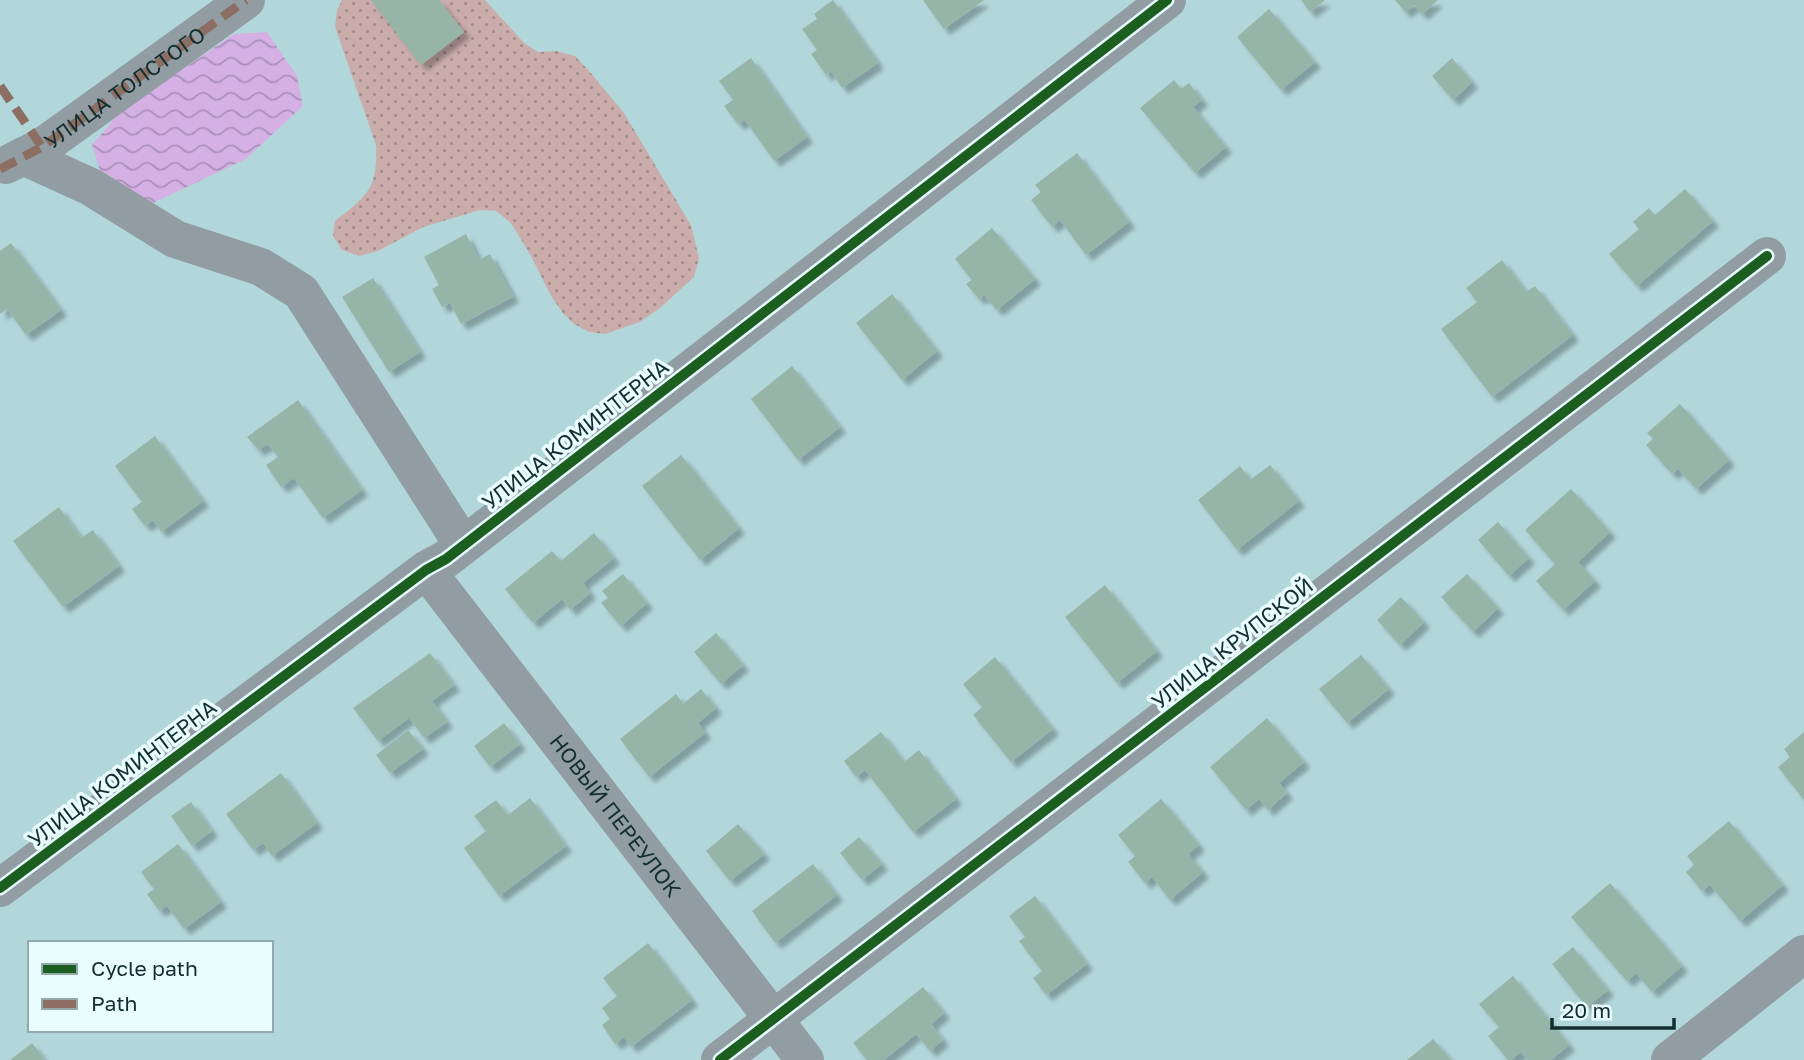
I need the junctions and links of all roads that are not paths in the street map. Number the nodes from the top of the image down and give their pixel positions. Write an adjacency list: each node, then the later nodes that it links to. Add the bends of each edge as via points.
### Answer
1 (246, 0): 3 (street, УЛИЦА ТОЛСТОГО, via 42,147)
2 (1167, 0): 5 (street, УЛИЦА КОМИНТЕРНА)
3 (12, 163): 5 (street, via 92,187 175,239 261,267 302,292)
4 (1767, 256): 9 (street, УЛИЦА КРУПСКОЙ)
5 (463, 545): 6 (street, УЛИЦА КОМИНТЕРНА)
6 (426, 570): 7 (street, УЛИЦА КОМИНТЕРНА); 9 (street, НОВЫЙ ПЕРЕУЛОК)
7 (0, 888)
8 (1804, 954): 12 (street)
9 (774, 1019): 10 (street, УЛИЦА КРУПСКОЙ); 11 (street, НОВЫЙ ПЕРЕУЛОК)
10 (720, 1060)
11 (806, 1060)
12 (1670, 1060)

